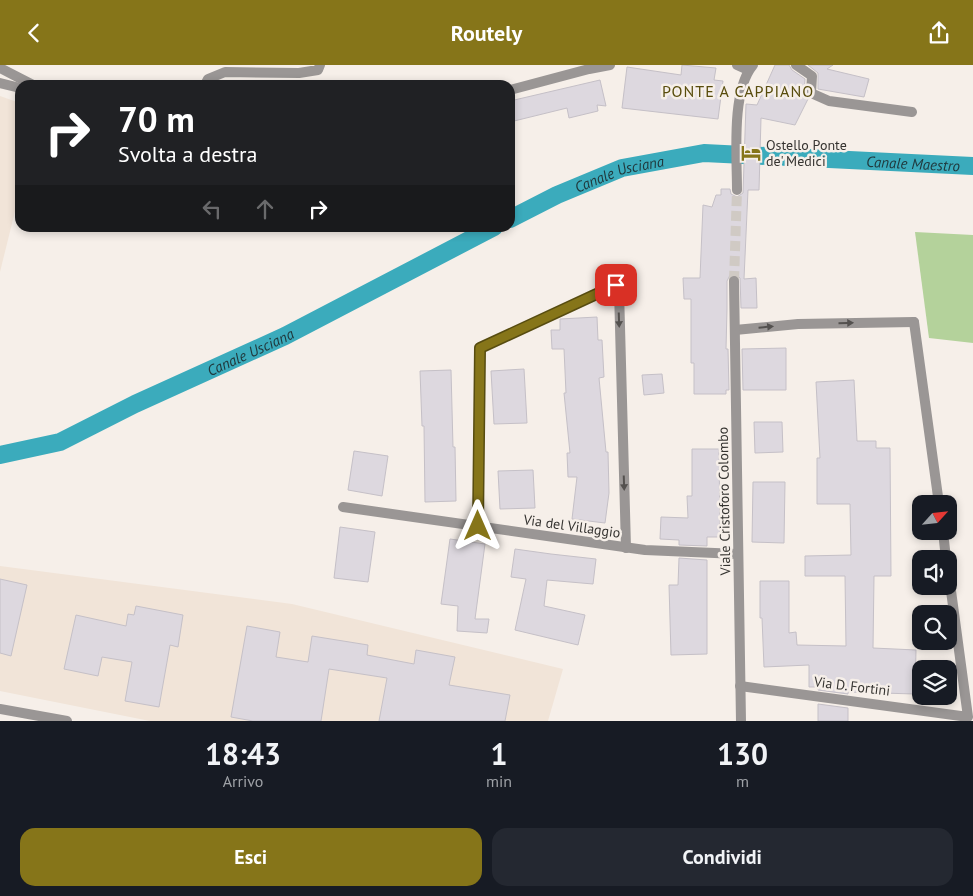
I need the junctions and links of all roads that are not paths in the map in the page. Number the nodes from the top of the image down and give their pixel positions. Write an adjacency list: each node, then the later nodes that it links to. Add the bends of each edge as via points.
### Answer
1 (320, 65): 8 (street, via 318,70 298,73 225,73)
2 (610, 65): 11 (street)
3 (736, 65): 5 (street)
4 (796, 65): 12 (street, via 812,76 812,93 829,101)
5 (749, 67): 13 (street, via 737,118)
6 (0, 68): 7 (street)
7 (23, 80)
8 (208, 80)
9 (0, 83): 10 (street)
10 (15, 87)
11 (515, 89)
12 (912, 112)
13 (737, 190)
14 (734, 281): 15 (street, Viale Cristoforo Colombo)
15 (735, 330): 16 (street, one-way to 16, via 798,324 914,323); 20 (street, Viale Cristoforo Colombo)
16 (938, 495)
17 (343, 507): 18 (street, Via del Villaggio)
18 (478, 526): 19 (street, Via del Villaggio); 19 (street, one-way to 19, via 480,348 616,285 619,289)
19 (626, 548): 20 (street, Via del Villaggio)
20 (738, 554): 22 (street, Viale Cristoforo Colombo)
21 (952, 595): 24 (street, Via D. Fortini)
22 (740, 686): 24 (street, Via D. Fortini); 26 (street, Viale Cristoforo Colombo)
23 (0, 709): 25 (street)
24 (971, 717)
25 (66, 721)
26 (741, 721)

